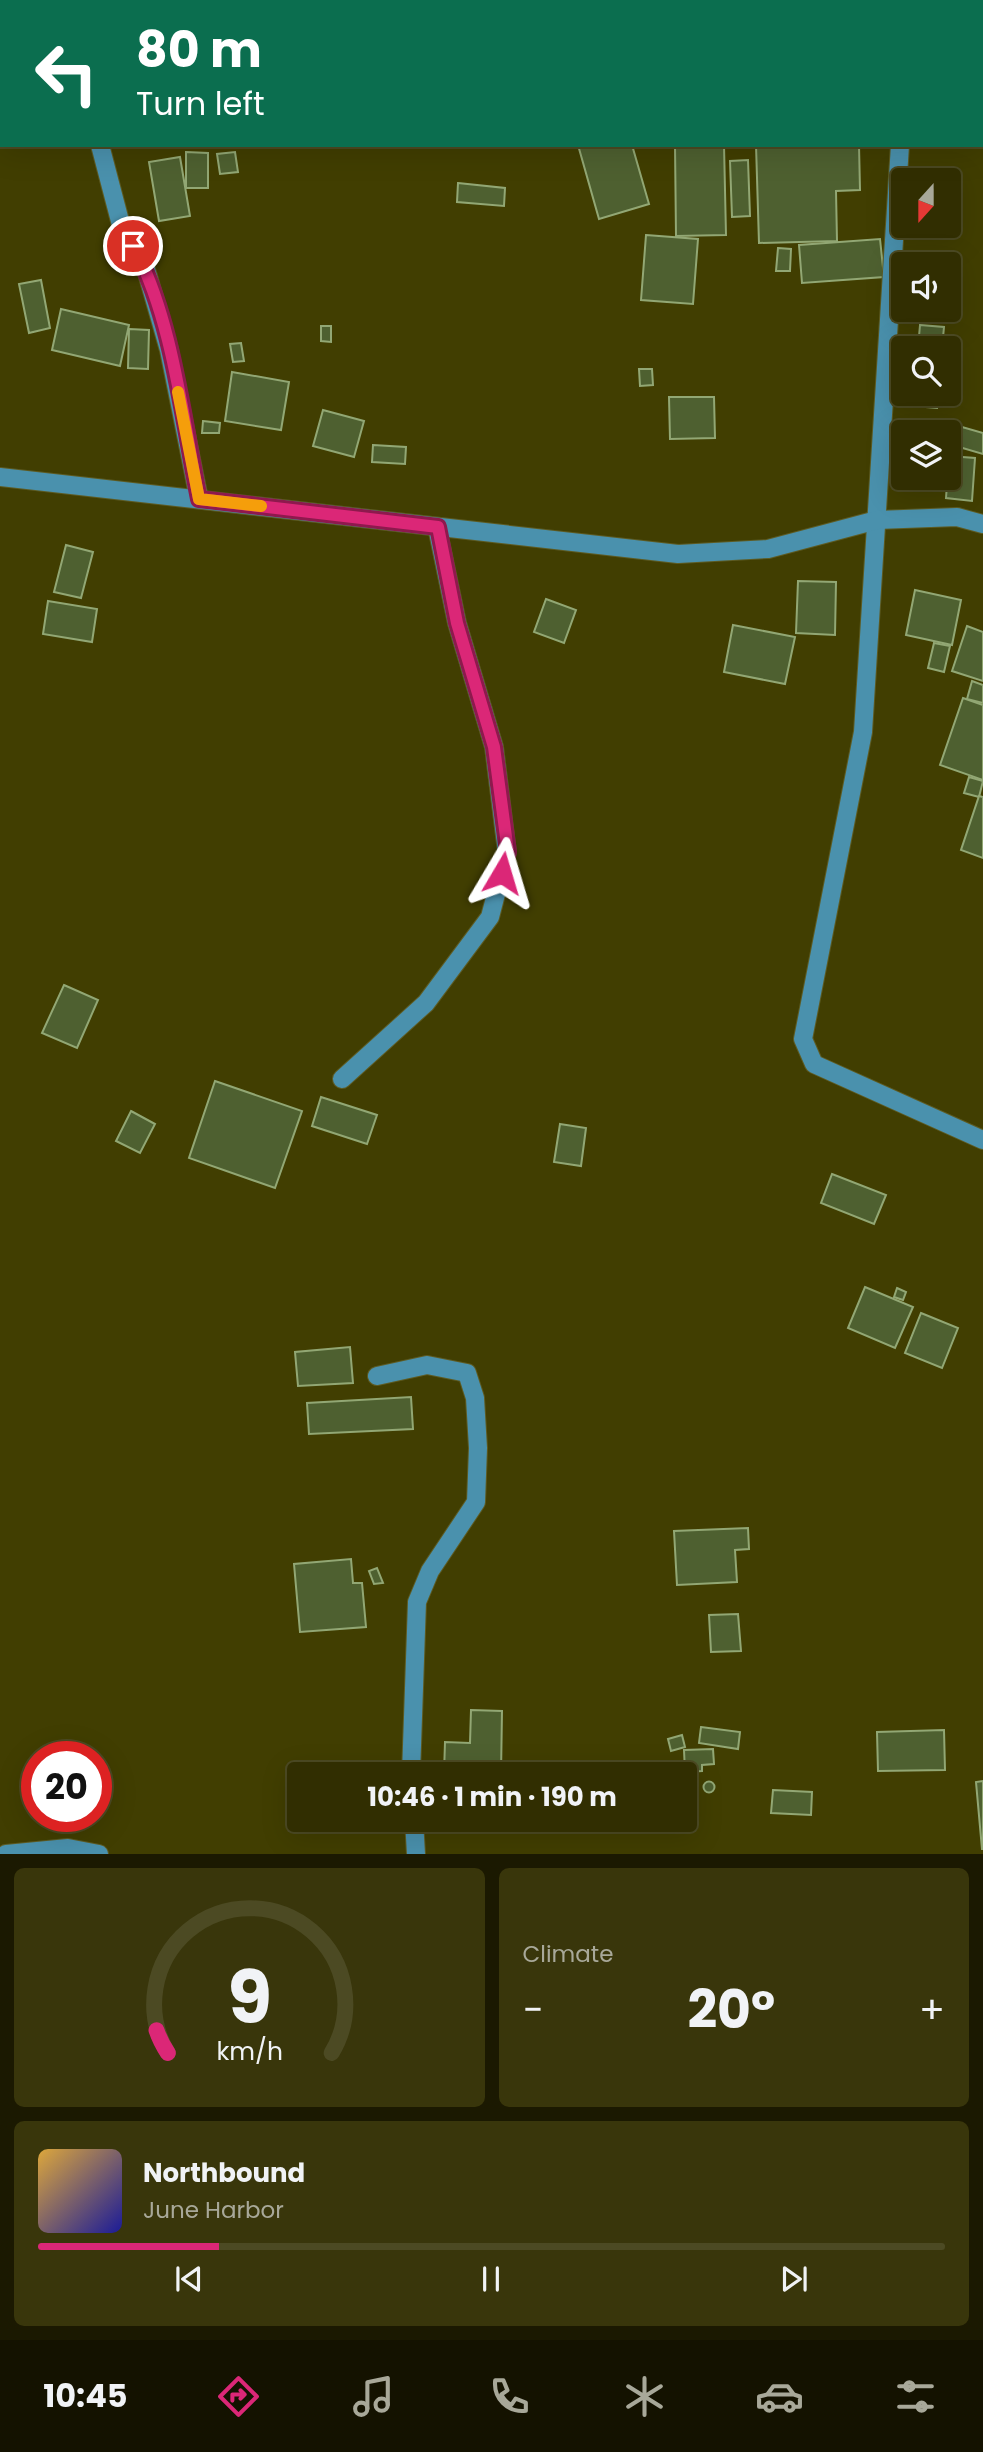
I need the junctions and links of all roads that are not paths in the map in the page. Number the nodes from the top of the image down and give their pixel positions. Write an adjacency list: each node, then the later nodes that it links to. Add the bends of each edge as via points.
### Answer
1 (101, 147): 4 (street, via 121,225 145,266 169,350)
2 (900, 147): 5 (street)
3 (0, 477): 4 (street)
4 (199, 499): 7 (street)
5 (877, 520): 6 (street, via 957,517); 7 (street, via 768,549 678,554); 9 (street, via 863,732 803,1039 814,1064)
6 (983, 524)
7 (438, 527): 8 (street, via 457,623 494,747 508,852 490,917 426,1003)
8 (342, 1079)
9 (983, 1140)
10 (377, 1376): 11 (street, via 427,1365 467,1373 475,1398 476,1502 430,1571 417,1602)
11 (411, 1762)
12 (415, 1832): 15 (street)
13 (6, 1853): 14 (street, via 68,1848)
14 (99, 1853)
15 (416, 1853)

